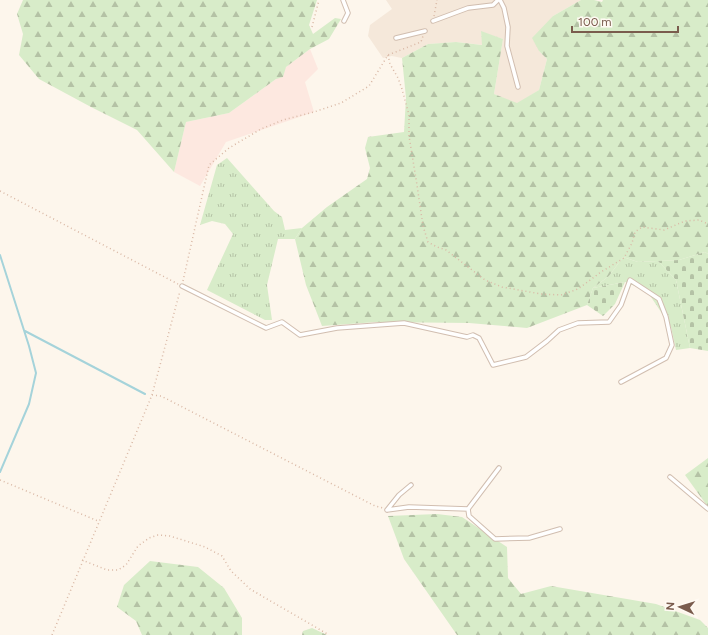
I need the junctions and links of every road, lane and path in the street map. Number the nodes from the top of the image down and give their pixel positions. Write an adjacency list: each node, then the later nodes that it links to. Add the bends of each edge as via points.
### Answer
1 (319, 0): 7 (path)
2 (344, 0): 6 (lane, via 348,13)
3 (437, 0): 5 (path)
4 (499, 0): 5 (lane, via 492,5 468,8); 11 (lane, via 504,8 508,27 507,46)
5 (433, 21)
6 (344, 22)
7 (312, 28)
8 (425, 31): 9 (lane); 10 (path, via 421,42)
9 (396, 38)
10 (388, 55): 13 (path, via 402,89 408,115 416,185 428,242 446,250 485,280 502,287 561,295 578,289 624,258 635,232 642,227 664,230 685,221 699,220); 14 (path, via 369,86 341,104 283,120 261,129 229,148 209,165)
11 (518, 87)
12 (0, 191): 14 (path)
13 (708, 224)
14 (182, 286): 15 (lane, via 266,328 282,322 300,335 337,328 404,323 467,337 473,336 479,338 493,365 526,357 559,330 578,323 609,322 621,305 630,280 659,299 672,345 666,358); 16 (path)
15 (621, 382)
16 (152, 395): 23 (path, via 161,396); 24 (path)
17 (499, 468): 21 (lane)
18 (670, 477): 22 (lane)
19 (0, 480): 24 (path)
20 (412, 485): 23 (lane, via 398,494)
21 (468, 509): 23 (lane, via 409,507); 25 (lane, via 469,516 495,539 530,538)
22 (708, 509)
23 (387, 510)
24 (98, 521): 26 (path)
25 (560, 529)
26 (82, 560): 27 (path); 28 (path, via 107,570 118,570 126,565 138,546 149,538 158,535 170,536 205,547 222,556 231,571 250,589)
27 (52, 635)
28 (330, 635)

